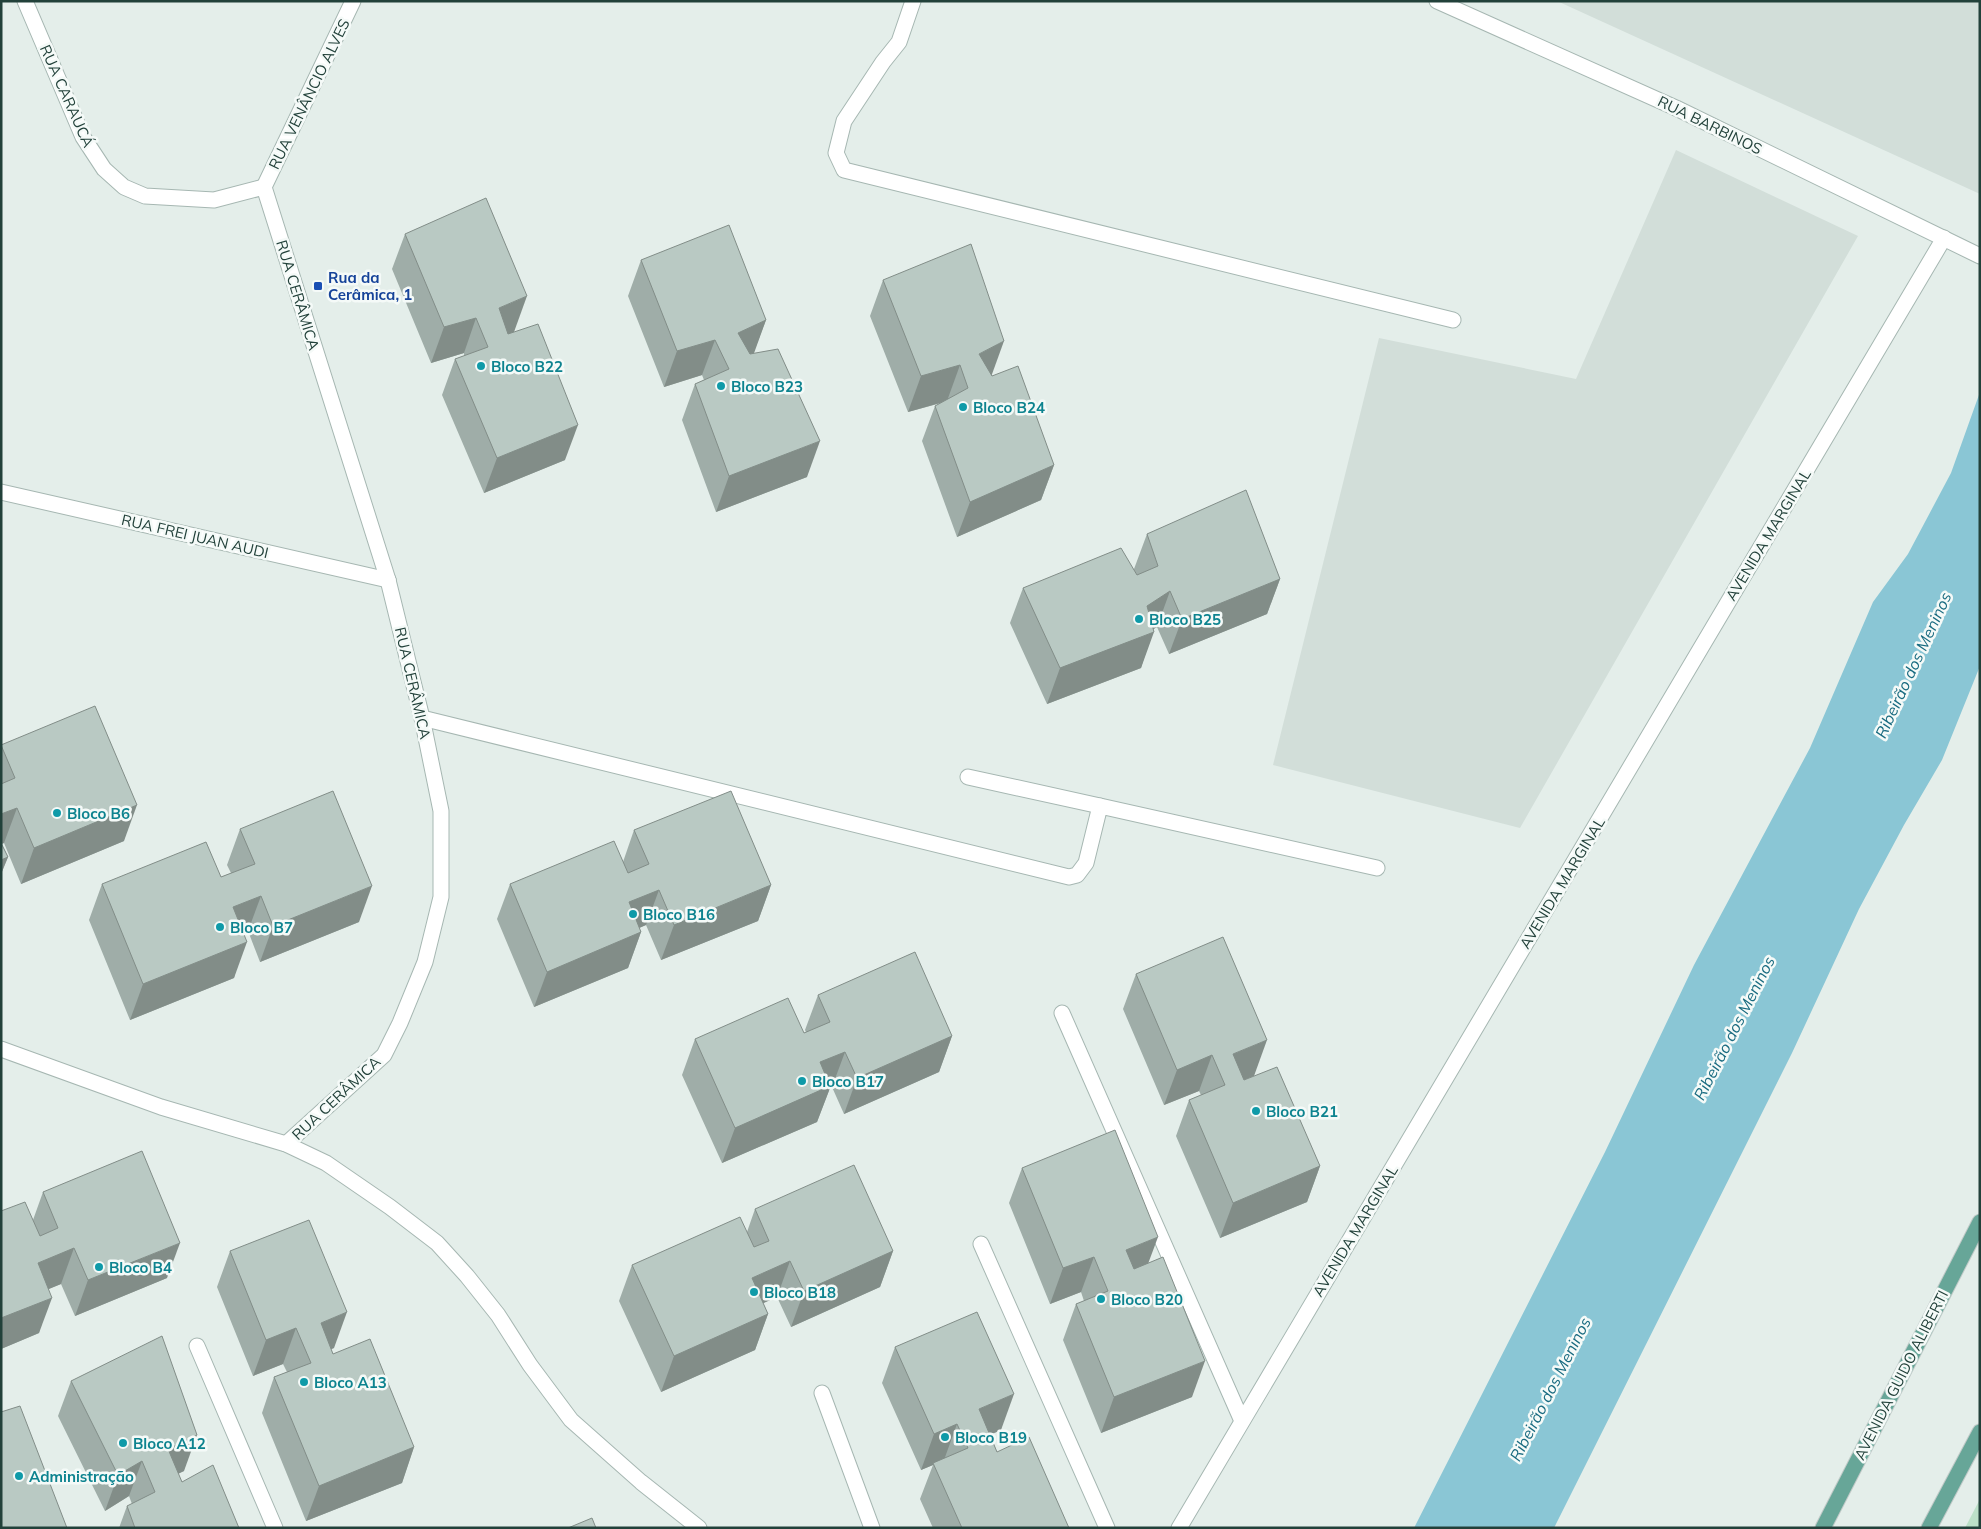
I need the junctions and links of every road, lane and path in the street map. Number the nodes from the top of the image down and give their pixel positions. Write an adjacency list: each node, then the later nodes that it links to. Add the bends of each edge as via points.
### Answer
1 (25, 1): 5 (street, RUA CARAUCÁ, via 83,136 104,169 124,187 145,196 214,200)
2 (353, 1): 5 (street, RUA VENÂNCIO ALVES)
3 (913, 1): 8 (street, via 899,42 844,121 836,154 844,170)
4 (1437, 1): 6 (street, RUA BARBINOS, via 1676,108)
5 (264, 187): 10 (street, RUA CERÂMICA)
6 (1944, 238): 7 (street, RUA BARBINOS); 22 (street, AVENIDA MARGINAL)
7 (1980, 256)
8 (1453, 320)
9 (1, 492): 10 (street, RUA FREI JUAN AUDI)
10 (388, 580): 11 (street, RUA CERÂMICA)
11 (422, 718): 13 (street, via 1069,877 1077,874 1086,863); 17 (street, RUA CERÂMICA, via 441,811 441,897 425,962 384,1055)
12 (968, 777): 13 (street)
13 (1100, 806): 14 (street)
14 (1377, 868)
15 (1062, 1013): 22 (street)
16 (1, 1049): 17 (street, via 161,1107)
17 (286, 1144): 25 (street, via 326,1163 436,1243 498,1315 571,1420)
18 (1980, 1222): 29 (main road, AVENIDA GUIDO ALIBERTI)
19 (981, 1244): 27 (street)
20 (197, 1346): 24 (street)
21 (822, 1393): 26 (street)
22 (1242, 1421): 28 (street, AVENIDA MARGINAL)
23 (1980, 1432): 30 (main road)
24 (275, 1528)
25 (699, 1528)
26 (872, 1528)
27 (1107, 1528)
28 (1179, 1528)
29 (1822, 1528)
30 (1929, 1528)

